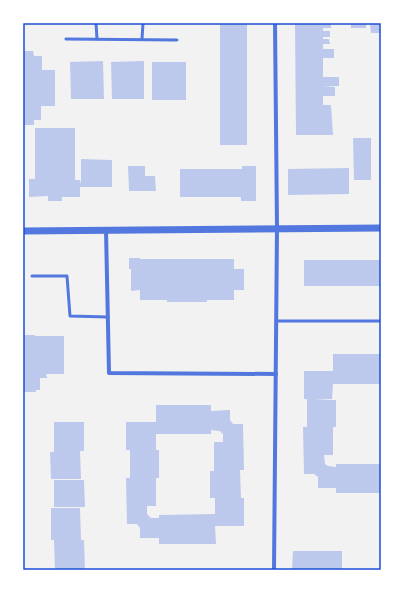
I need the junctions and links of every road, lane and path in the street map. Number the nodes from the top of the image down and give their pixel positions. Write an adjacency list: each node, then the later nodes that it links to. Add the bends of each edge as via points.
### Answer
1 (96, 23): 4 (lane)
2 (143, 23): 6 (lane)
3 (275, 23): 8 (street)
4 (97, 38): 5 (lane); 6 (lane)
5 (66, 39)
6 (142, 39): 7 (lane)
7 (178, 40)
8 (277, 228): 9 (street); 10 (street); 14 (street)
9 (381, 228)
10 (106, 230): 11 (street); 13 (street)
11 (23, 231)
12 (32, 276): 13 (lane, via 67,276 70,316)
13 (108, 317): 16 (street, via 109,373)
14 (277, 321): 15 (lane); 16 (street)
15 (381, 321)
16 (276, 374): 17 (street)
17 (274, 570)

